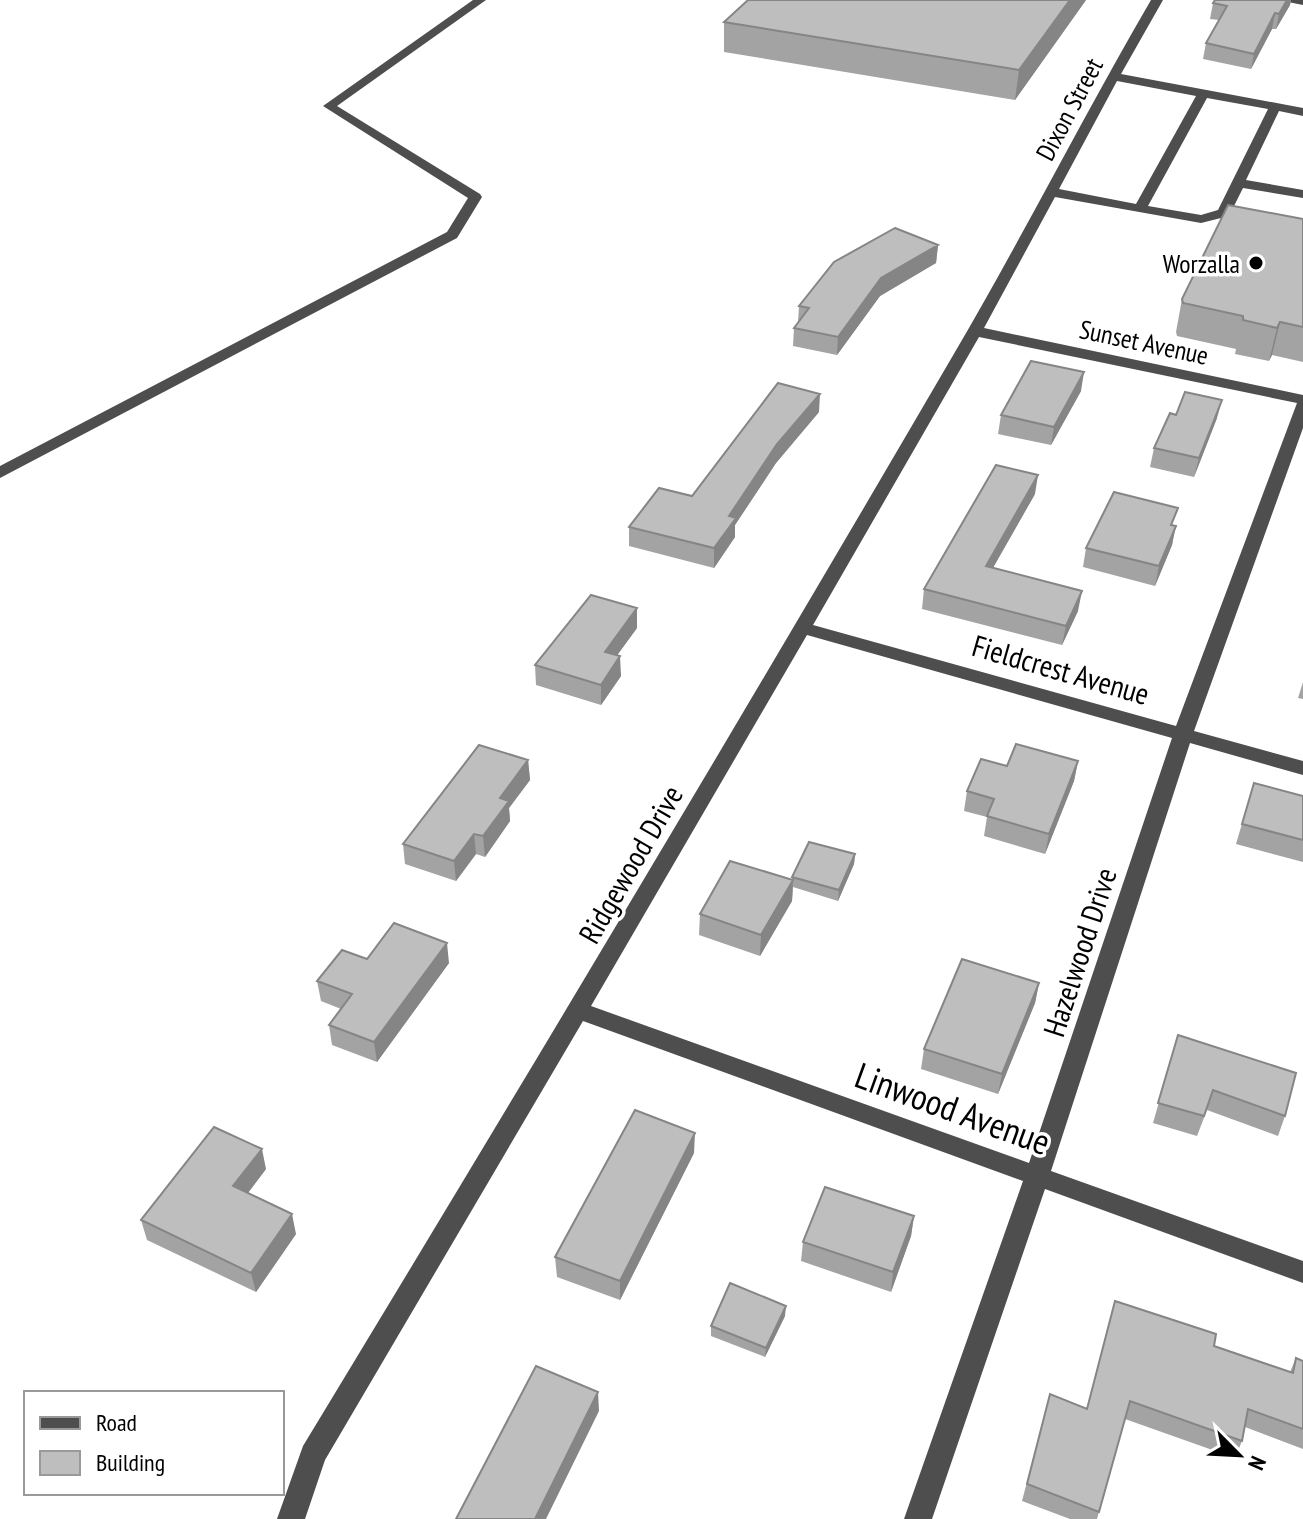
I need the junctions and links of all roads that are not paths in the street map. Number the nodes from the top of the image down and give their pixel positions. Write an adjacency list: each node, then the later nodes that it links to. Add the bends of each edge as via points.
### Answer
1 (480, 0): 17 (street, via 329,106 475,197 452,235)
2 (1157, 0): 5 (street, Dixon Street)
3 (1292, 0): 4 (street)
4 (1303, 2)
5 (1112, 76): 6 (street); 10 (street, Dixon Street)
6 (1203, 94): 7 (street); 12 (street)
7 (1275, 107): 8 (street); 9 (street)
8 (1303, 112)
9 (1239, 183): 11 (street); 12 (street, via 1224,213 1215,216 1201,219)
10 (1052, 192): 12 (street); 13 (street, Dixon Street)
11 (1303, 194)
12 (1140, 209)
13 (1026, 241): 14 (street, Ridgewood Drive)
14 (974, 331): 15 (street, Sunset Avenue); 18 (street, Ridgewood Drive)
15 (1303, 400)
16 (1303, 406): 19 (street, Hazelwood Drive)
17 (0, 473)
18 (803, 628): 19 (street, Fieldcrest Avenue); 21 (street, Ridgewood Drive)
19 (1183, 734): 20 (street, Fieldcrest Avenue); 22 (street, Hazelwood Drive)
20 (1303, 768)
21 (579, 1011): 22 (street, Linwood Avenue); 24 (street, Ridgewood Drive, via 313,1455)
22 (1037, 1176): 23 (street, Linwood Avenue); 25 (street, Hazelwood Drive)
23 (1303, 1272)
24 (291, 1519)
25 (918, 1519)

